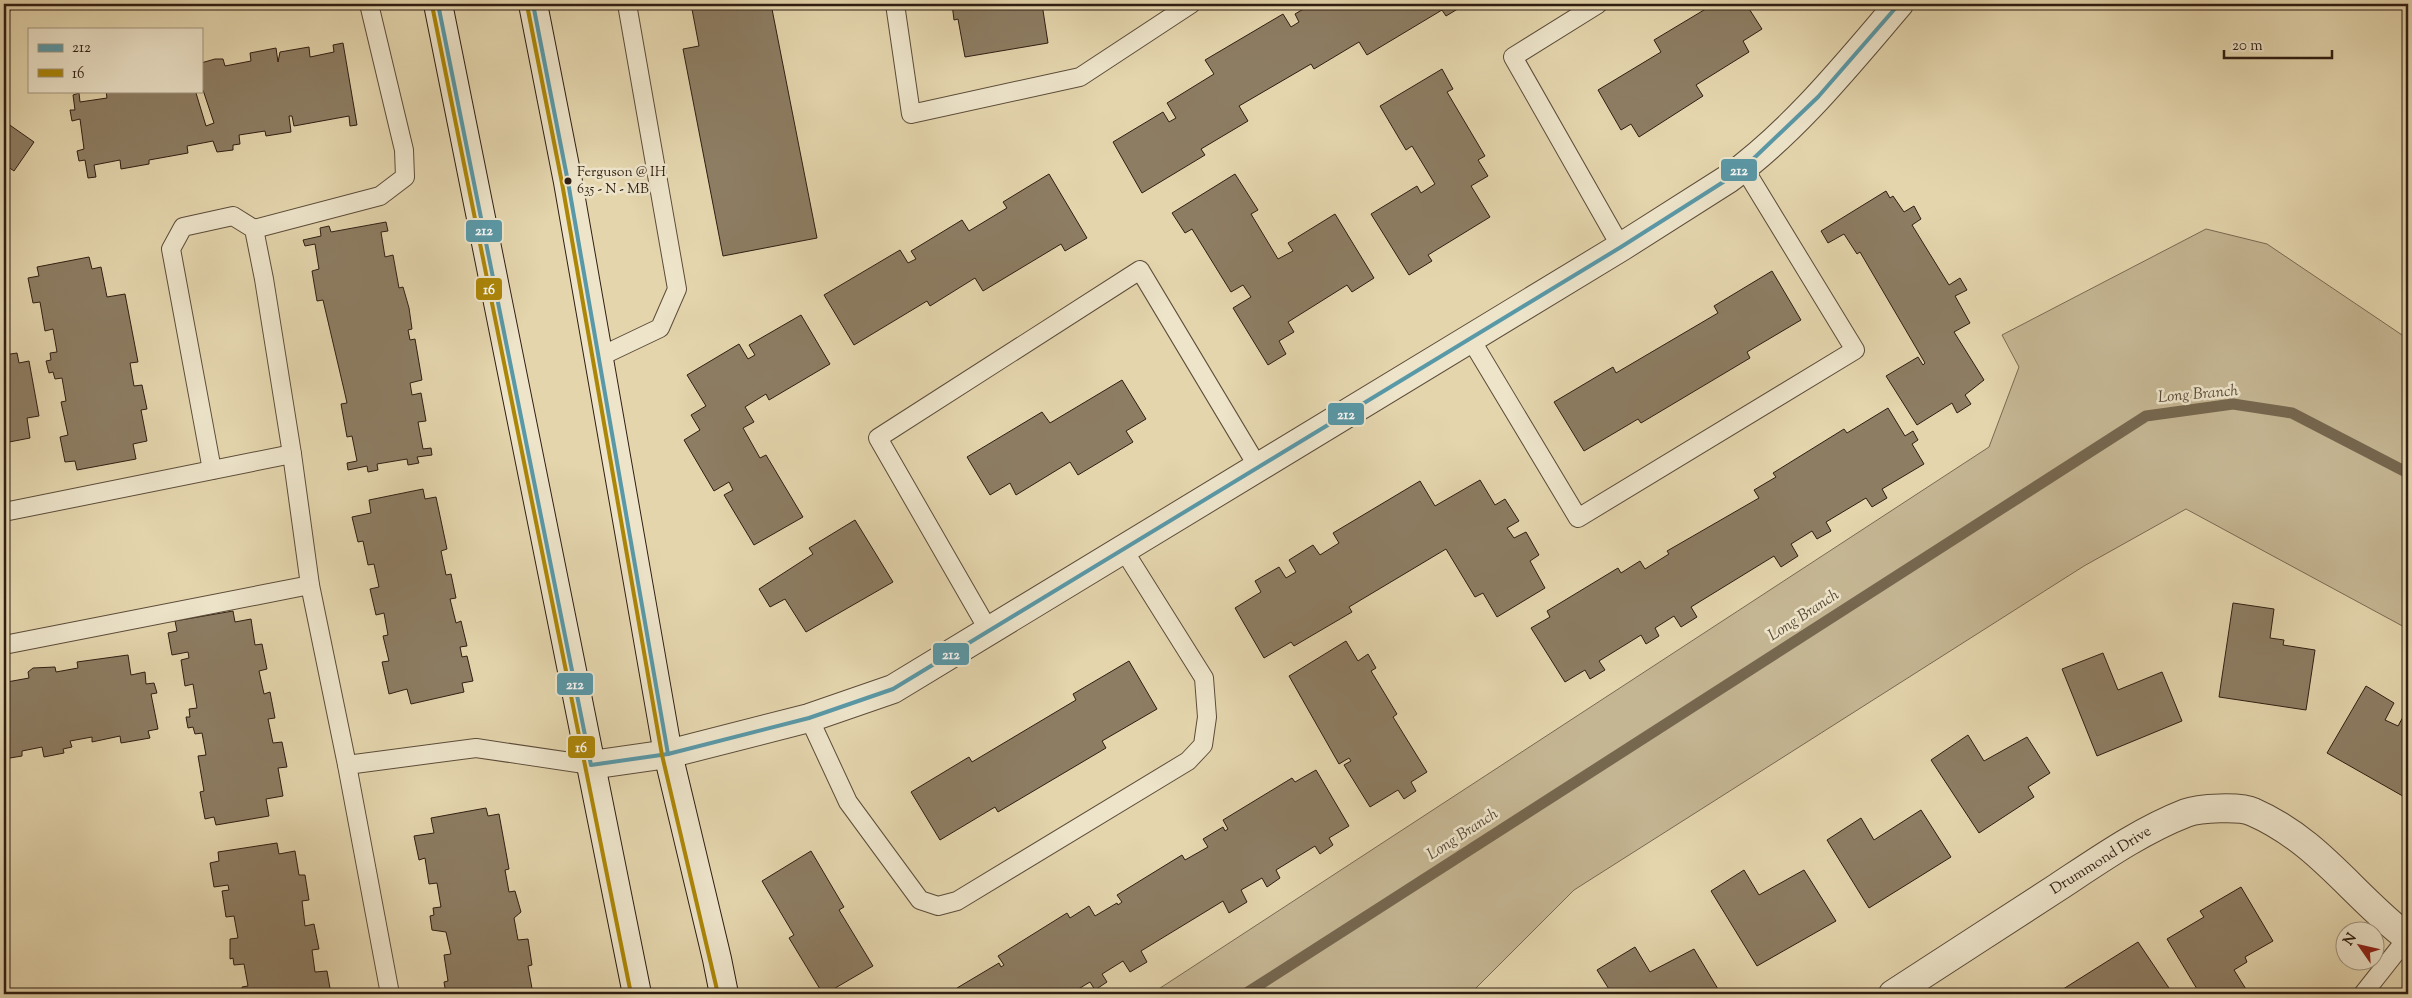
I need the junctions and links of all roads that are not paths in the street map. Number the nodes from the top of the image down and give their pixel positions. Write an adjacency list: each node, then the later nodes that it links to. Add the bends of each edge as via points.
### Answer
1 (369, 4): 10 (lane, via 404,150 405,177 380,196)
2 (438, 4): 25 (street)
3 (533, 4): 13 (street, via 568,182)
4 (627, 4): 13 (lane, via 677,289 660,328)
5 (895, 4): 6 (lane, via 911,114 1080,77)
6 (1191, 4)
7 (1598, 4): 11 (lane, via 1513,57)
8 (1899, 4): 9 (street, via 1818,97)
9 (1744, 168): 11 (street); 12 (lane, via 1855,350 1578,518)
10 (254, 229): 14 (lane); 16 (lane, via 233,216 183,227 171,249)
11 (1621, 247): 12 (street)
12 (1470, 338): 15 (street)
13 (597, 358): 23 (street)
14 (292, 454): 16 (lane); 19 (lane)
15 (1258, 467): 18 (street); 20 (lane, via 1140,270 878,438)
16 (212, 470): 17 (lane)
17 (4, 512)
18 (1123, 550): 20 (street); 22 (lane, via 1204,678 1208,717 1202,745 1188,762 957,901 938,906 920,900 848,802)
19 (310, 585): 21 (lane); 24 (lane)
20 (989, 631): 22 (street, via 893,689)
21 (4, 645)
22 (809, 718): 23 (street)
23 (668, 754): 25 (street); 29 (street)
24 (347, 765): 25 (lane, via 476,748); 27 (lane)
25 (591, 765): 28 (street)
26 (2408, 937): 30 (street, Drummond Drive, via 2379,914 2298,836 2251,811 2188,812 2136,836); 31 (lane)
27 (390, 994)
28 (636, 994)
29 (724, 994)
30 (1893, 994)
31 (2363, 994)

